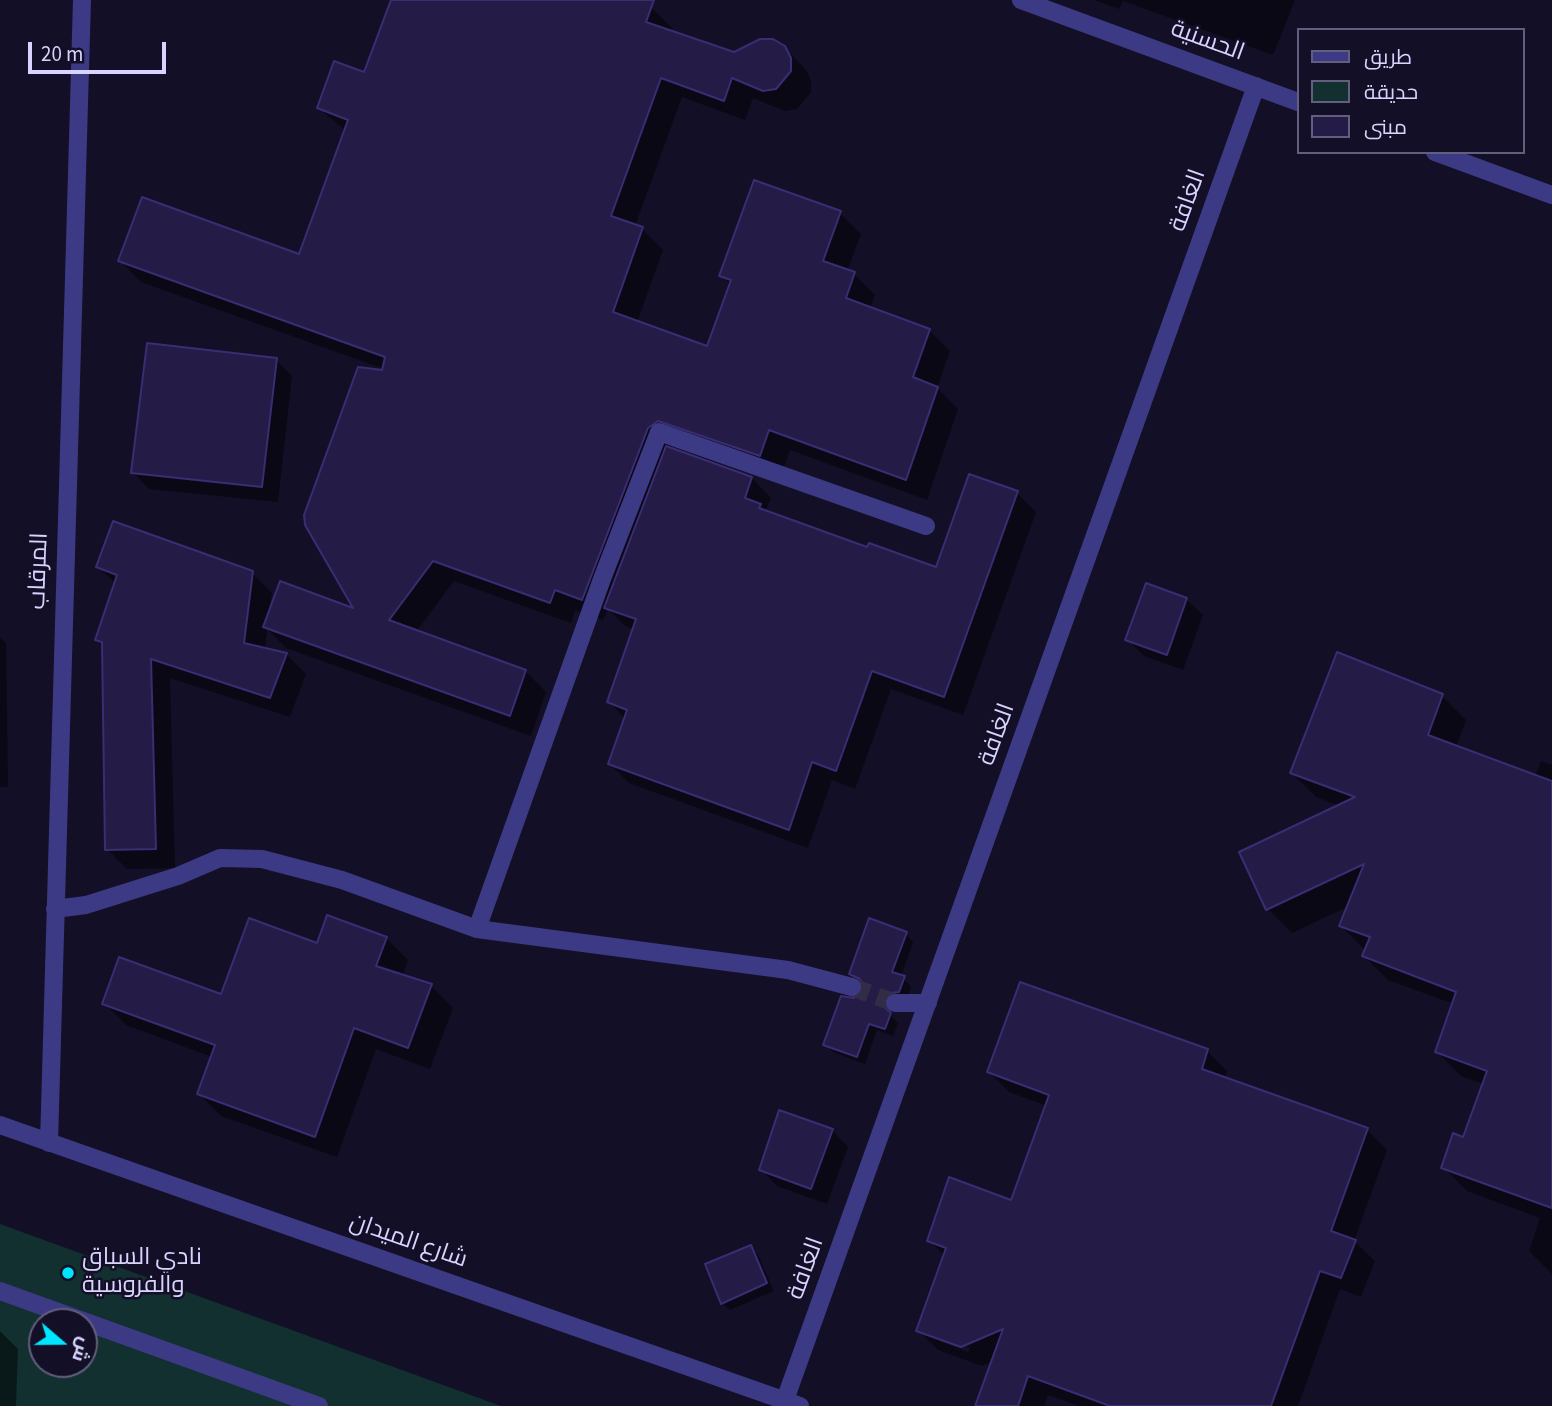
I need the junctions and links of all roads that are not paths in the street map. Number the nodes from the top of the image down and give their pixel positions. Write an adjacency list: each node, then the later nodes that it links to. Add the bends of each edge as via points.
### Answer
1 (82, 0): 8 (street, المرقاب)
2 (1021, 0): 3 (street, الحسنية)
3 (1256, 86): 4 (street, الحسنية); 12 (street, الغافة)
4 (1296, 101)
5 (1440, 154): 6 (street)
6 (1552, 195)
7 (926, 526): 9 (street, via 659,432)
8 (55, 909): 9 (street, via 86,905 220,858 262,859 342,880); 14 (street, المرقاب)
9 (477, 929): 10 (street, via 788,970)
10 (852, 987)
11 (895, 1003): 12 (street)
12 (928, 1003): 16 (street, الغافة)
13 (0, 1125): 14 (street, شارع الميدان)
14 (49, 1143): 16 (street, شارع الميدان)
15 (0, 1291): 17 (street)
16 (793, 1403)
17 (319, 1406)

